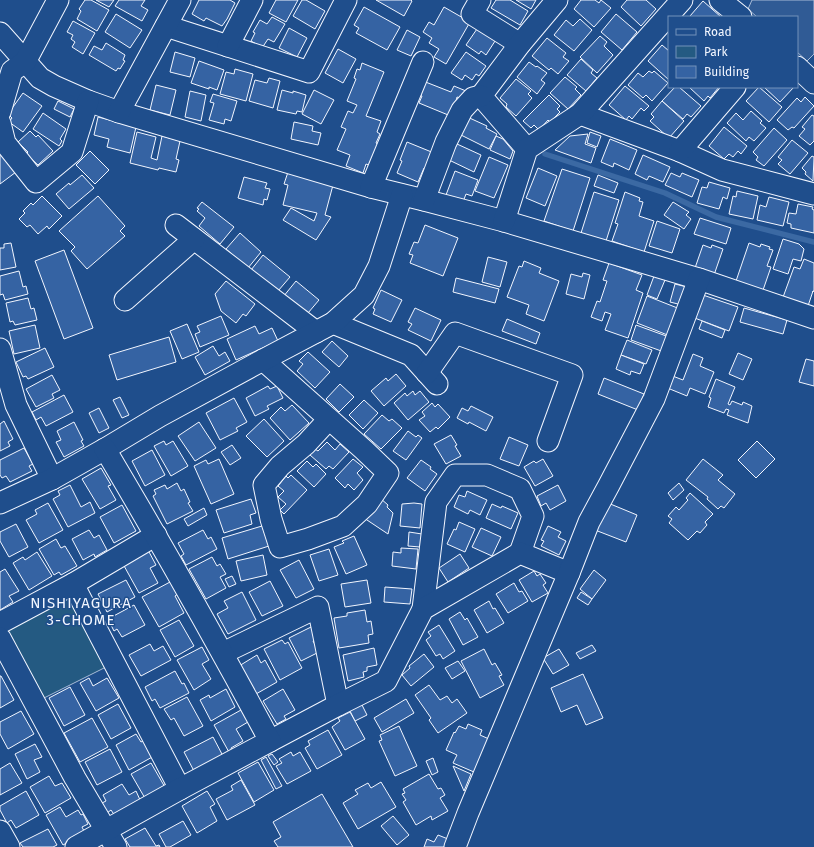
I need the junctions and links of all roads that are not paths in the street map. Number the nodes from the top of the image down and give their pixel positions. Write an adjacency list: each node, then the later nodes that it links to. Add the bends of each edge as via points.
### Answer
1 (58, 0): 14 (street)
2 (180, 0): 10 (street)
3 (252, 0): 13 (street)
4 (346, 0): 13 (street, via 309,72)
5 (480, 0): 12 (street, via 472,14)
6 (557, 0): 12 (street)
7 (682, 0): 23 (street)
8 (720, 0): 9 (street)
9 (740, 16)
10 (166, 26): 13 (street); 22 (street)
11 (0, 33): 14 (street)
12 (520, 44): 19 (street)
13 (228, 46)
14 (25, 62): 20 (street, via 40,78); 21 (street, via 12,71)
15 (423, 62): 27 (street)
16 (798, 68): 17 (street)
17 (814, 83)
18 (734, 88): 26 (street)
19 (481, 96): 25 (street); 30 (street, via 473,98 462,110 446,142)
20 (88, 101): 22 (street); 24 (street, via 72,152 36,182 5,143)
21 (0, 112)
22 (119, 112): 27 (street)
23 (580, 114): 25 (street); 26 (street)
24 (0, 123)
25 (527, 149): 31 (street)
26 (680, 151): 28 (street, via 722,170)
27 (371, 187): 29 (street)
28 (814, 194)
29 (402, 195): 30 (street); 37 (street, via 379,266 364,295)
30 (424, 200): 31 (street)
31 (504, 221): 34 (street)
32 (176, 225): 33 (street)
33 (194, 239): 35 (street); 37 (street)
34 (699, 279): 36 (street); 48 (street, via 654,399 589,522)
35 (126, 300)
36 (814, 318)
37 (324, 328): 39 (street); 42 (street, via 411,355 432,378 455,333 572,375)
38 (0, 349): 40 (street)
39 (263, 360): 41 (street); 43 (street)
40 (8, 409): 44 (street)
41 (329, 419): 41 (street, via 388,473 367,504 343,526 308,540 280,547 264,485)
42 (548, 441)
43 (105, 449): 44 (street); 46 (street)
44 (52, 479): 45 (street)
45 (0, 503)
46 (156, 535): 49 (street); 53 (street)
47 (520, 553): 48 (street); 50 (street); 50 (street, via 533,516 520,489 487,475 455,475 436,502)
48 (570, 573): 61 (street)
49 (73, 584): 51 (street); 56 (street)
50 (423, 609): 54 (street, via 386,681)
51 (0, 623)
52 (0, 638): 58 (street)
53 (223, 653): 54 (street, via 318,607); 55 (street)
54 (338, 705): 55 (street)
55 (270, 741): 56 (street)
56 (180, 789): 58 (street)
57 (0, 831): 59 (street)
58 (110, 839): 60 (street)
59 (9, 847)
60 (76, 847)
61 (455, 847)

